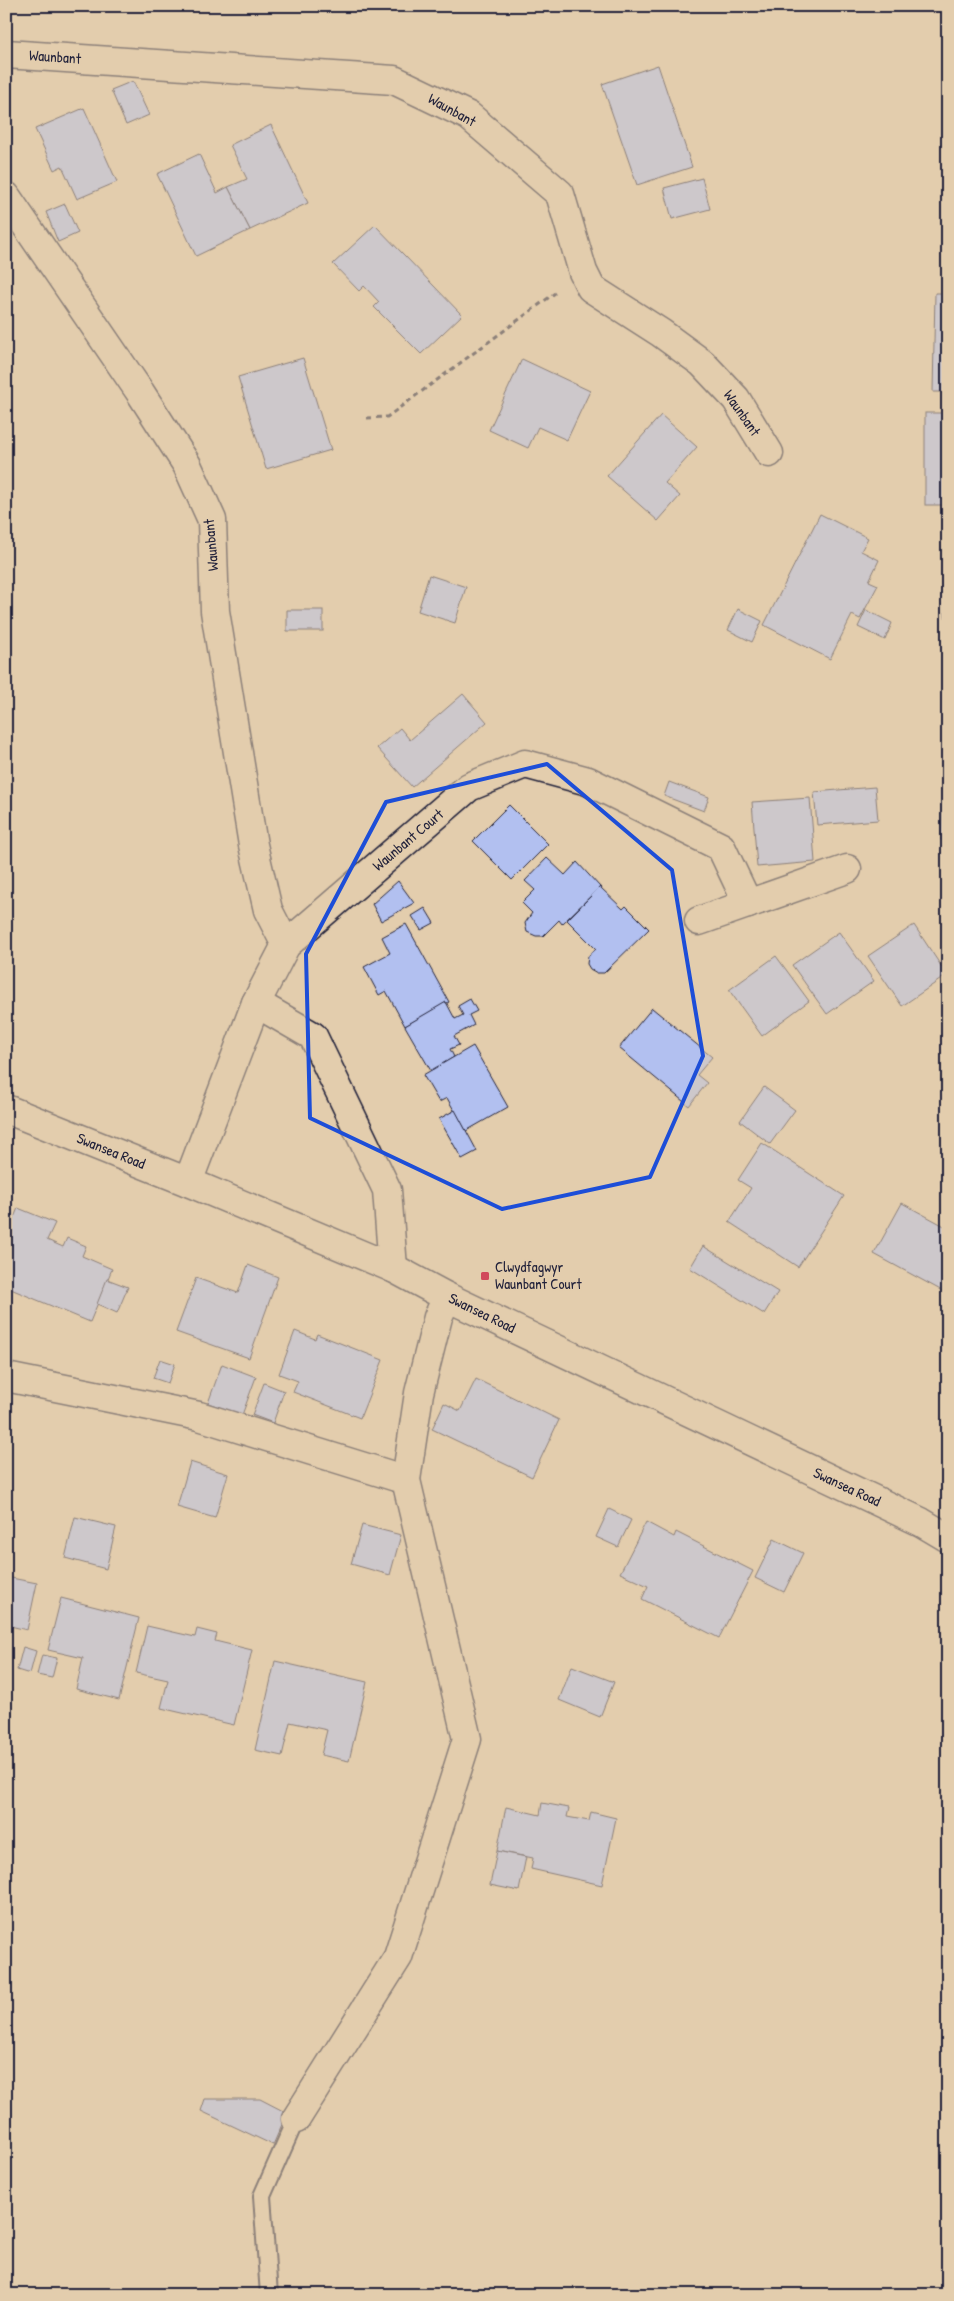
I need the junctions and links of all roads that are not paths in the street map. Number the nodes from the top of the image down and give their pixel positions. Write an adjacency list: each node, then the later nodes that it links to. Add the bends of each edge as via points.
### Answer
1 (6, 54): 3 (street, Waunbant, via 394,80 469,116 560,194 583,272 591,288 702,363 736,399)
2 (6, 196): 7 (street, Waunbant, via 182,457 212,520 215,611 253,845 268,910)
3 (770, 453)
4 (847, 869): 5 (street)
5 (748, 904): 6 (street); 7 (street, Waunbant Court, via 721,847 588,781 525,764 469,787)
6 (699, 921)
7 (286, 945): 8 (street, Waunbant Court)
8 (256, 1003): 10 (street, Waunbant Court); 11 (street, via 313,1036 387,1190)
9 (6, 1109): 10 (street, Swansea Road)
10 (188, 1182): 11 (street, Swansea Road)
11 (393, 1268): 12 (street, Swansea Road)
12 (447, 1297): 14 (street, via 438,1317 419,1392); 15 (street, Swansea Road)
13 (6, 1377): 14 (street, via 199,1416)
14 (406, 1480): 16 (street, via 467,1739 398,1957)
15 (948, 1538)
16 (296, 2119): 17 (lane, via 262,2196)
17 (269, 2295)

